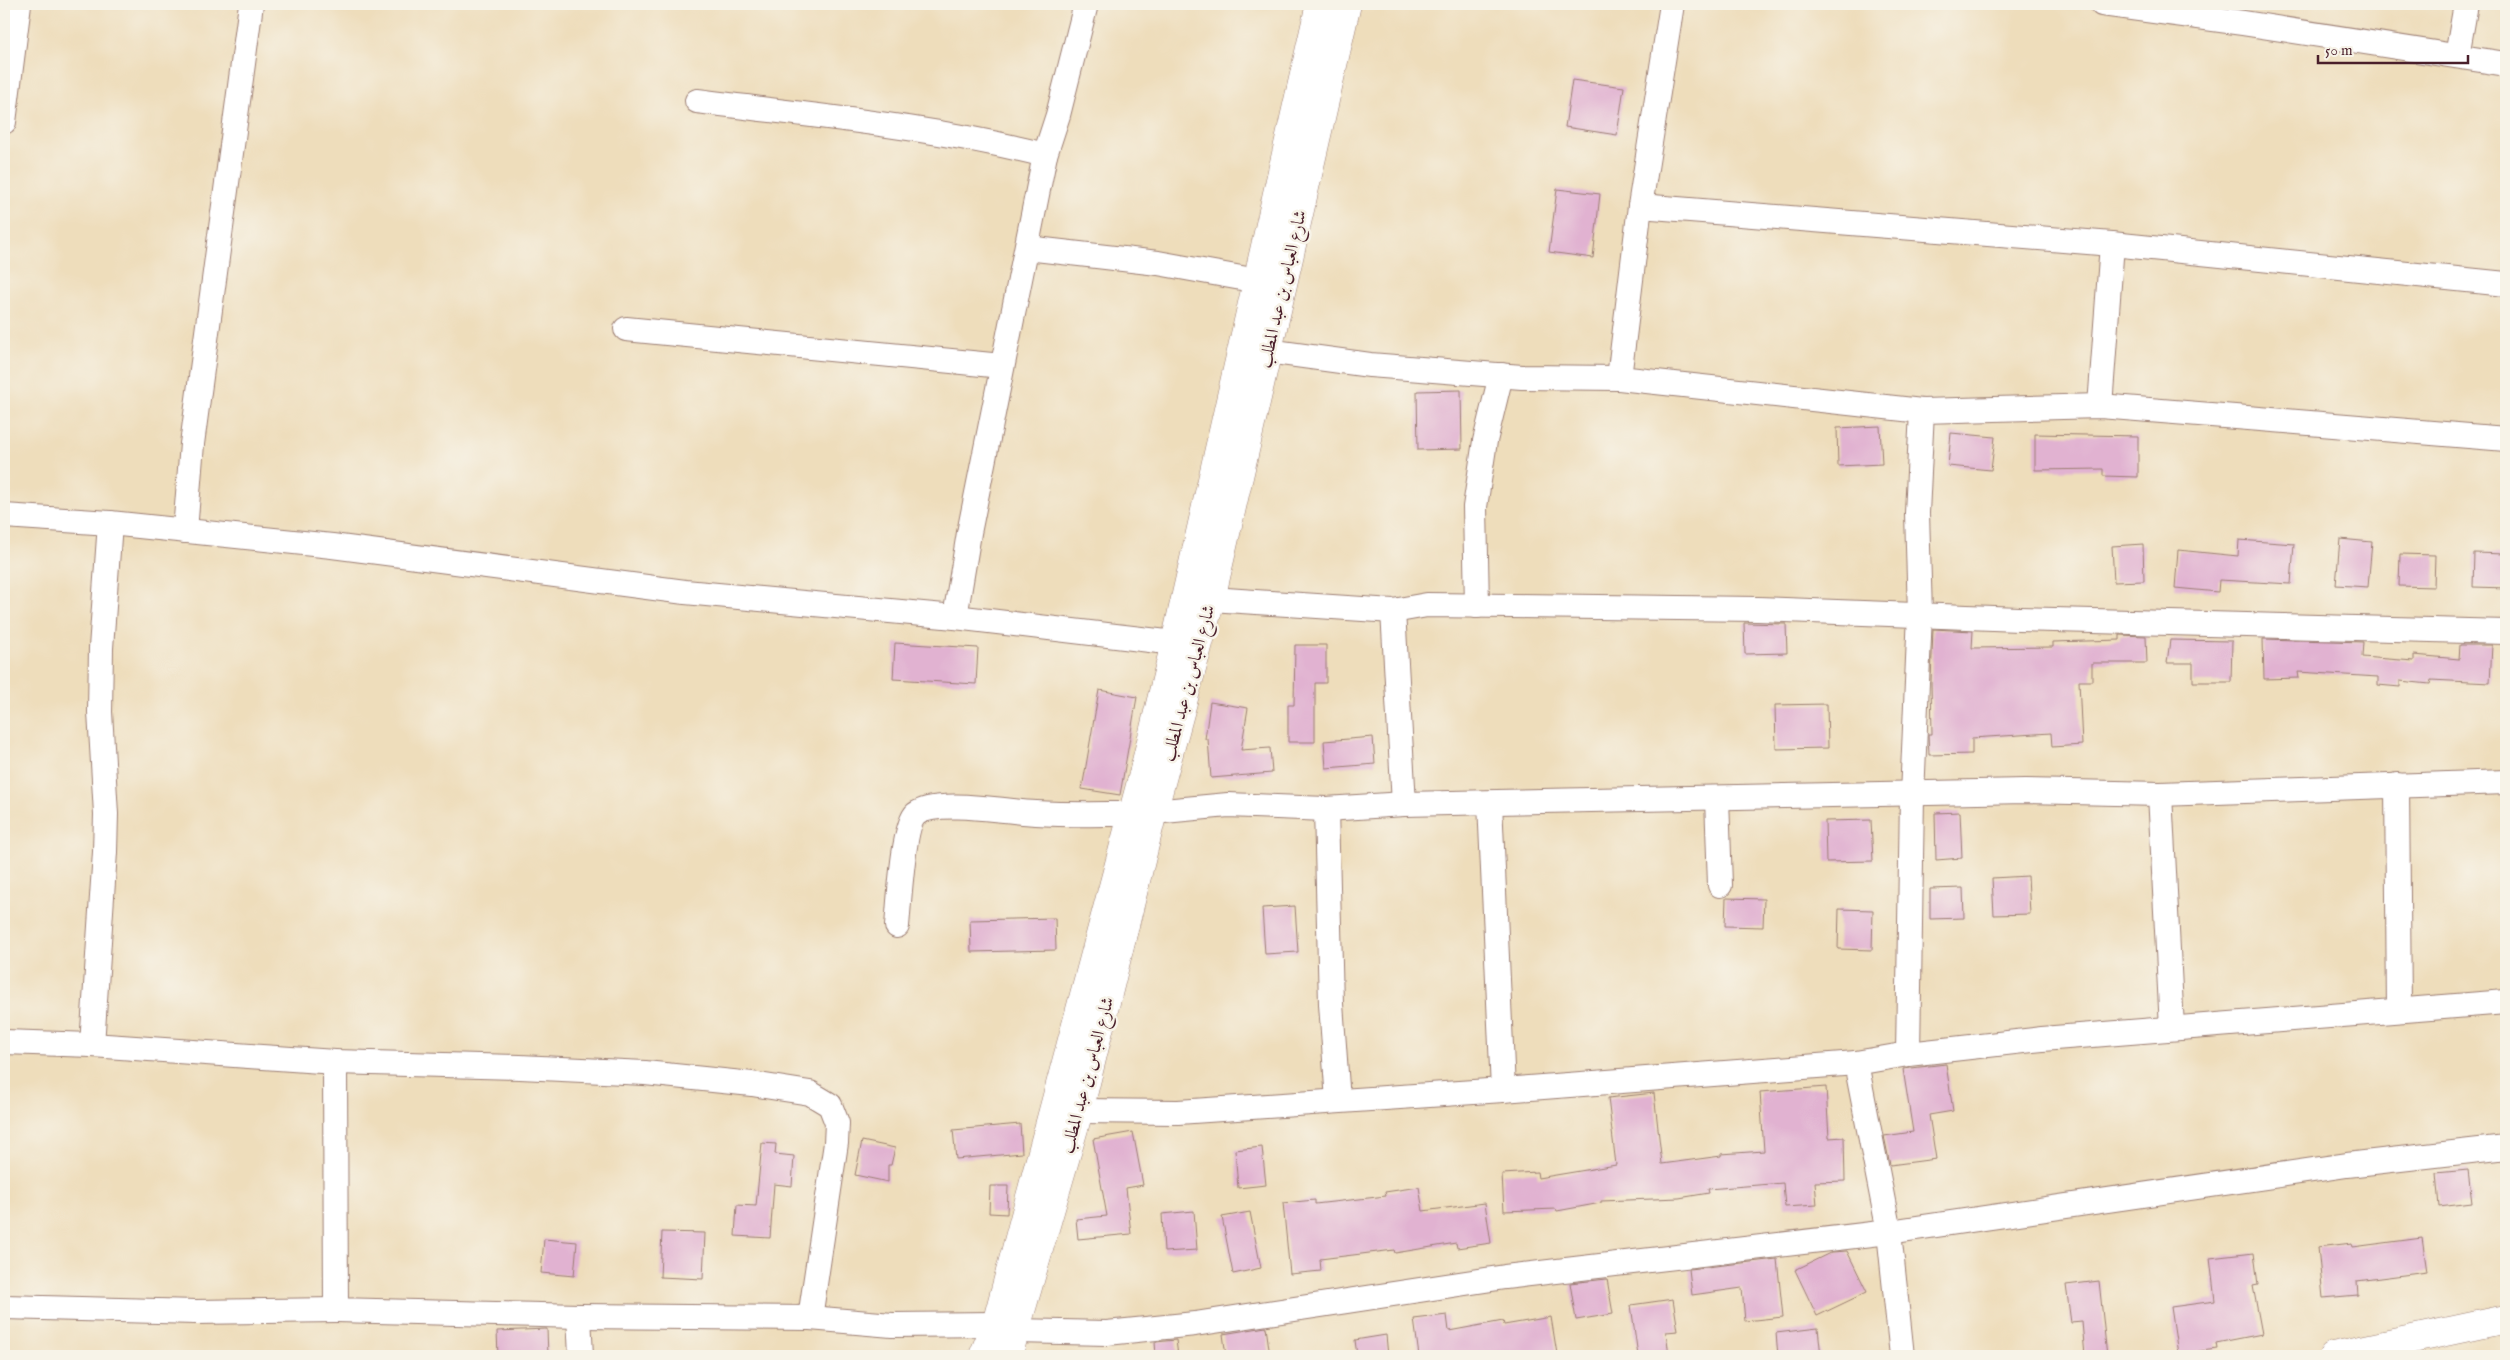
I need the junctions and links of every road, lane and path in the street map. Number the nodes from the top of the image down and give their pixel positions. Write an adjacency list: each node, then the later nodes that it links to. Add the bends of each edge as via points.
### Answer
1 (19, 4): 12 (street)
2 (251, 4): 29 (street, via 192,444)
3 (1086, 4): 13 (street)
4 (1320, 4): 17 (street, شارع العباس بن عبد المطلب)
5 (1347, 4): 20 (street, شارع العباس بن عبد المطلب)
6 (1672, 4): 14 (street)
7 (2102, 4): 9 (street)
8 (2466, 4): 9 (street)
9 (2457, 56): 10 (street)
10 (2506, 64)
11 (697, 101): 13 (street, via 937,131)
12 (4, 122)
13 (1045, 155): 16 (street)
14 (1640, 206): 15 (street); 23 (street)
15 (2112, 244): 18 (street); 24 (street)
16 (1027, 248): 17 (street, via 1158,263); 21 (street)
17 (1258, 281): 36 (street, شارع العباس بن عبد المطلب)
18 (2506, 284)
19 (626, 329): 21 (street)
20 (1267, 351): 22 (street, via 1370,365); 30 (street, شارع العباس بن عبد المطلب)
21 (1002, 366): 34 (street)
22 (1501, 375): 23 (street); 31 (street, via 1485,441 1475,507)
23 (1619, 378): 25 (street)
24 (2100, 406): 25 (street); 26 (street)
25 (1922, 411): 33 (street, via 1917,513)
26 (2506, 439)
27 (4, 516): 28 (street)
28 (110, 523): 29 (street); 52 (street, via 100,712 105,852)
29 (185, 531): 34 (street, via 456,561 685,592)
30 (1211, 599): 32 (street); 45 (street, شارع العباس بن عبد المطلب)
31 (1477, 606): 32 (street, via 1426,606); 33 (street)
32 (1393, 611): 43 (street)
33 (1920, 614): 35 (street); 40 (street)
34 (955, 617): 36 (street)
35 (2506, 632)
36 (1175, 643): 45 (street, شارع العباس بن عبد المطلب)
37 (2506, 782): 38 (street)
38 (2397, 785): 39 (street); 49 (street)
39 (2160, 794): 40 (street, via 2025,791); 50 (street)
40 (1912, 795): 41 (street); 53 (street)
41 (1717, 798): 42 (street); 46 (street)
42 (1490, 803): 43 (street); 56 (street)
43 (1404, 804): 44 (street)
44 (1326, 809): 45 (street, via 1228,805); 57 (street, via 1331,1004)
45 (1142, 813): 47 (street, via 1037,813 956,807 916,814 905,846); 58 (street, شارع العباس بن عبد المطلب); 66 (street, شارع العباس بن عبد المطلب)
46 (1720, 885)
47 (897, 926)
48 (2506, 1002): 49 (street)
49 (2399, 1010): 50 (street)
50 (2172, 1028): 53 (street)
51 (4, 1042): 52 (street)
52 (92, 1045): 54 (street)
53 (1908, 1054): 55 (street)
54 (335, 1062): 62 (street); 64 (street, via 645,1074 752,1084 810,1093 823,1099 835,1113 836,1143)
55 (1856, 1063): 56 (street); 60 (street)
56 (1504, 1090): 57 (street)
57 (1338, 1101): 58 (street, via 1178,1112)
58 (1079, 1111): 66 (street, شارع العباس بن عبد المطلب)
59 (2506, 1147): 60 (street, via 2347,1165)
60 (1889, 1232): 66 (street, via 1505,1277 1195,1324 1107,1334); 70 (street)
61 (4, 1307): 62 (street, via 196,1312)
62 (336, 1310): 63 (street)
63 (579, 1316): 64 (street); 68 (street)
64 (810, 1318): 66 (street)
65 (2506, 1319): 67 (street)
66 (1006, 1337): 69 (street, شارع العباس بن عبد المطلب)
67 (2379, 1351): 71 (street)
68 (581, 1356)
69 (984, 1356)
70 (1902, 1356)
71 (2333, 1356)

